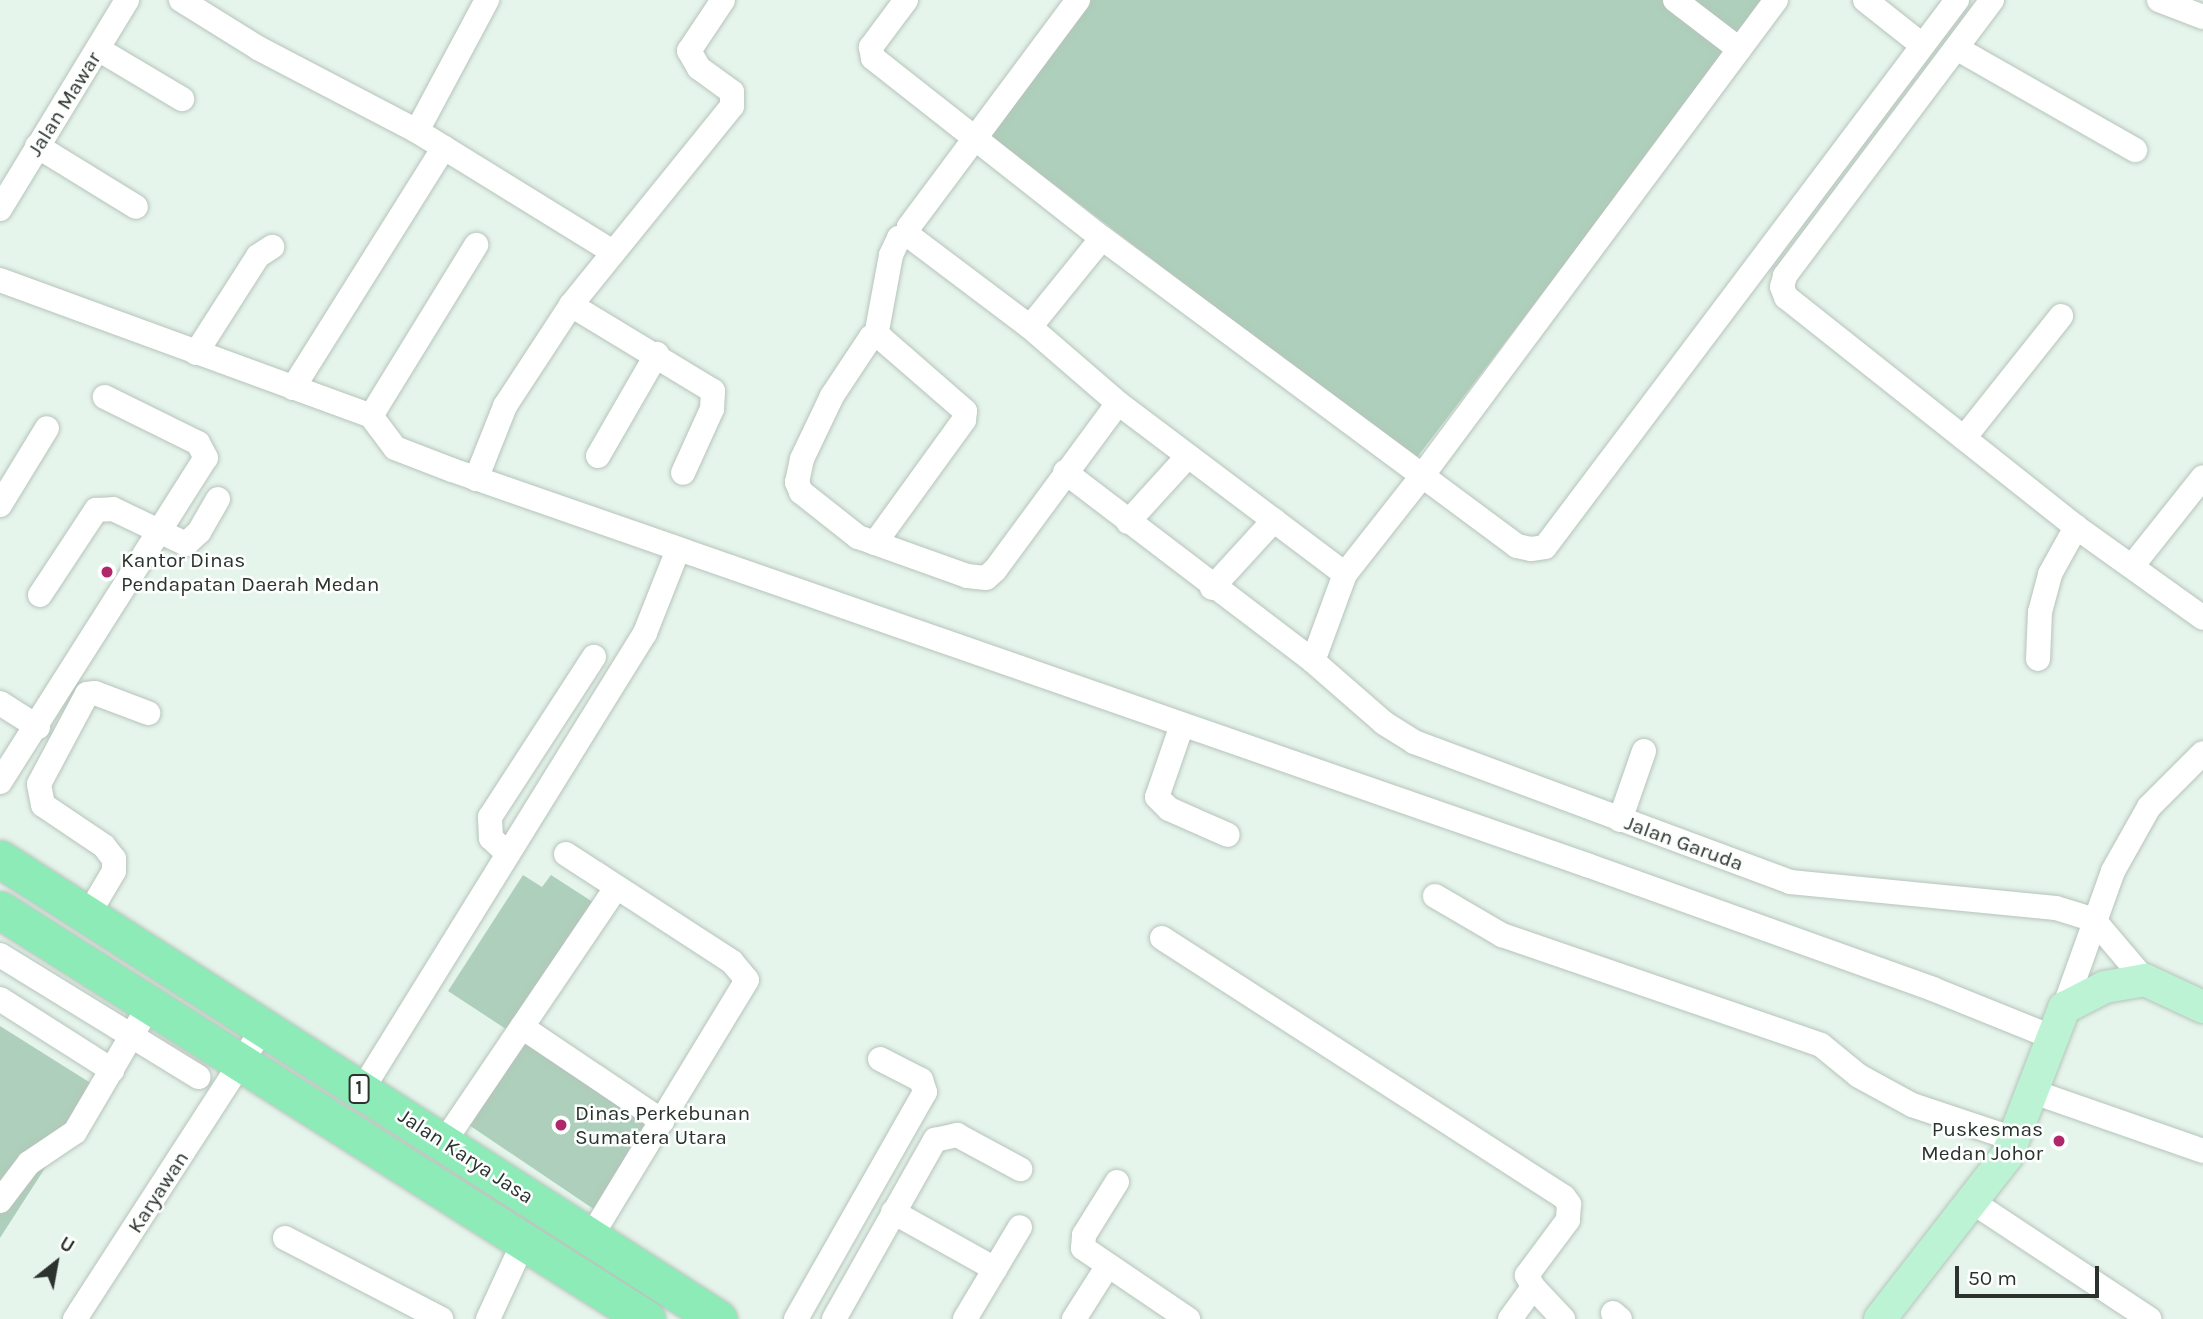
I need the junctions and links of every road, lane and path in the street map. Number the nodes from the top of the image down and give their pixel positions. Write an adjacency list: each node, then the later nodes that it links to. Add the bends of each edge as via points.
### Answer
1 (127, 0): 15 (street, Jalan Mawar)
2 (181, 0): 19 (street, via 258,48)
3 (487, 0): 19 (street)
4 (723, 0): 30 (street, via 689,51 699,68 732,92 732,106)
5 (906, 0): 20 (street, via 871,47 873,58)
6 (1077, 0): 20 (street)
7 (1675, 0): 16 (street)
8 (1776, 0): 16 (street)
9 (1865, 0): 14 (street)
10 (1957, 0): 14 (street)
11 (1992, 0): 17 (street)
12 (2159, 0): 13 (street)
13 (2203, 17)
14 (1922, 45): 48 (street, via 1545,547 1517,545)
15 (98, 49): 18 (street); 21 (street, Jalan Mawar)
16 (1739, 49): 48 (street)
17 (1958, 49): 23 (street); 43 (street, via 1785,276 1782,287 1786,297)
18 (182, 99)
19 (417, 131): 22 (street)
20 (974, 139): 26 (street, via 909,227); 27 (street)
21 (37, 146): 24 (street); 25 (street, Jalan Mawar)
22 (444, 147): 30 (street); 38 (street)
23 (2135, 150)
24 (136, 206)
25 (0, 209)
26 (908, 235): 34 (street); 35 (street, via 899,238 891,255)
27 (1102, 238): 34 (street); 48 (street)
28 (476, 245): 41 (street)
29 (272, 247): 36 (street, via 258,256)
30 (613, 252): 32 (street)
31 (0, 280): 36 (street)
32 (571, 305): 37 (street); 50 (street, via 505,406)
33 (2061, 316): 43 (street)
34 (1030, 327): 40 (street)
35 (876, 336): 57 (street, via 832,396 802,459 797,482 805,499 826,516); 57 (street, via 965,411 964,420)
36 (196, 353): 38 (street)
37 (657, 354): 44 (street); 47 (street, via 714,395)
38 (293, 388): 41 (street)
39 (104, 397): 56 (street, via 198,443 207,453 205,464)
40 (1118, 403): 45 (street); 46 (street)
41 (370, 416): 50 (street, via 398,450)
42 (47, 428): 52 (street)
43 (1964, 438): 55 (street)
44 (598, 456)
45 (1188, 456): 53 (street); 54 (street)
46 (1065, 472): 54 (street, Jalan Garuda); 57 (street, via 986,578 967,576)
47 (682, 473)
48 (1422, 476): 60 (street)
49 (2203, 477): 59 (street)
50 (477, 479): 58 (street)
51 (218, 499): 56 (street, via 200,532 186,544)
52 (0, 505)
53 (1274, 520): 60 (street); 61 (street)
54 (1128, 522): 61 (street, Jalan Garuda)
55 (2076, 527): 59 (street); 65 (street, via 2050,574 2039,611)
56 (158, 534): 62 (street, via 113,509 96,510); 70 (street)
57 (875, 543)
58 (677, 551): 69 (street); 76 (street, via 645,633)
59 (2133, 565): 63 (street)
60 (1345, 574): 66 (street)
61 (1212, 588): 66 (street, Jalan Garuda)
62 (40, 595)
63 (2203, 618)
64 (594, 657): 76 (street, via 491,817 491,838)
65 (2039, 659)
66 (1313, 661): 74 (street, Jalan Garuda, via 1384,723 1414,742)
67 (0, 703): 70 (street)
68 (148, 713): 82 (street, via 87,694 38,784 43,805 104,846 114,859 114,871)
69 (1182, 725): 75 (street, via 1157,797 1169,809); 93 (street, via 1895,975)
70 (38, 727): 73 (street)
71 (1644, 751): 74 (street)
72 (2203, 753): 83 (street, via 2149,807)
73 (0, 782)
74 (1620, 820): 83 (street, Jalan Garuda, via 1790,882 2056,908)
75 (1228, 835)
76 (508, 854): 98 (street)
77 (566, 854): 79 (street)
78 (0, 859): 82 (highway, Jalan Karya Jasa / 1)
79 (616, 888): 92 (street); 100 (street, via 732,962 747,980)
80 (1435, 896): 101 (street, via 1502,935 1833,1050 1859,1076 1912,1105)
81 (0, 910): 90 (highway, Jalan Karya Jasa / 1)
82 (88, 915): 91 (highway, Jalan Karya Jasa / 1)
83 (2093, 919): 86 (street); 88 (street)
84 (1162, 939): 115 (street, via 1563,1197 1569,1204 1568,1220 1530,1268 1527,1275)
85 (0, 956): 90 (street)
86 (2146, 980): 88 (main road, via 2105,987); 89 (main road)
87 (0, 999): 96 (street)
88 (2064, 1007): 93 (main road)
89 (2203, 1007)
90 (140, 1021): 95 (highway, Jalan Karya Jasa / 1); 96 (street); 97 (street)
91 (264, 1027): 95 (street, Karyawan); 98 (highway, Jalan Karya Jasa / 1)
92 (522, 1027): 100 (street); 102 (street)
93 (2054, 1038): 99 (main road)
94 (880, 1059): 121 (street, via 921,1080 925,1092)
95 (241, 1065): 112 (highway, Jalan Karya Jasa / 1); 117 (street, Karyawan)
96 (112, 1069): 106 (street, via 75,1132 29,1163)
97 (198, 1077)
98 (362, 1090): 102 (highway, Jalan Karya Jasa / 1)
99 (2034, 1092): 101 (main road); 103 (street)
100 (662, 1121): 110 (street)
101 (2014, 1139): 107 (main road, via 2007,1156)
102 (444, 1142): 110 (highway, Jalan Karya Jasa / 1)
103 (2203, 1151)
104 (1020, 1169): 108 (street, via 967,1139 941,1136)
105 (1117, 1182): 113 (street, via 1082,1242 1086,1253)
106 (0, 1201)
107 (1971, 1201): 128 (main road); 129 (street)
108 (894, 1212): 114 (street); 122 (street)
109 (1020, 1227): 114 (street)
110 (591, 1237): 120 (highway, Jalan Karya Jasa / 1)
111 (285, 1238): 118 (street)
112 (524, 1241): 116 (highway, Jalan Karya Jasa / 1); 119 (street)
113 (1107, 1267): 124 (street); 125 (street)
114 (995, 1269): 123 (street)
115 (1533, 1287): 126 (street); 127 (street)
116 (634, 1316)
117 (75, 1319)
118 (441, 1319)
119 (488, 1319)
120 (718, 1319)
121 (796, 1319)
122 (834, 1319)
123 (965, 1319)
124 (1074, 1319)
125 (1188, 1319)
126 (1510, 1319)
127 (1563, 1319)
128 (1880, 1319)
129 (2150, 1319)

